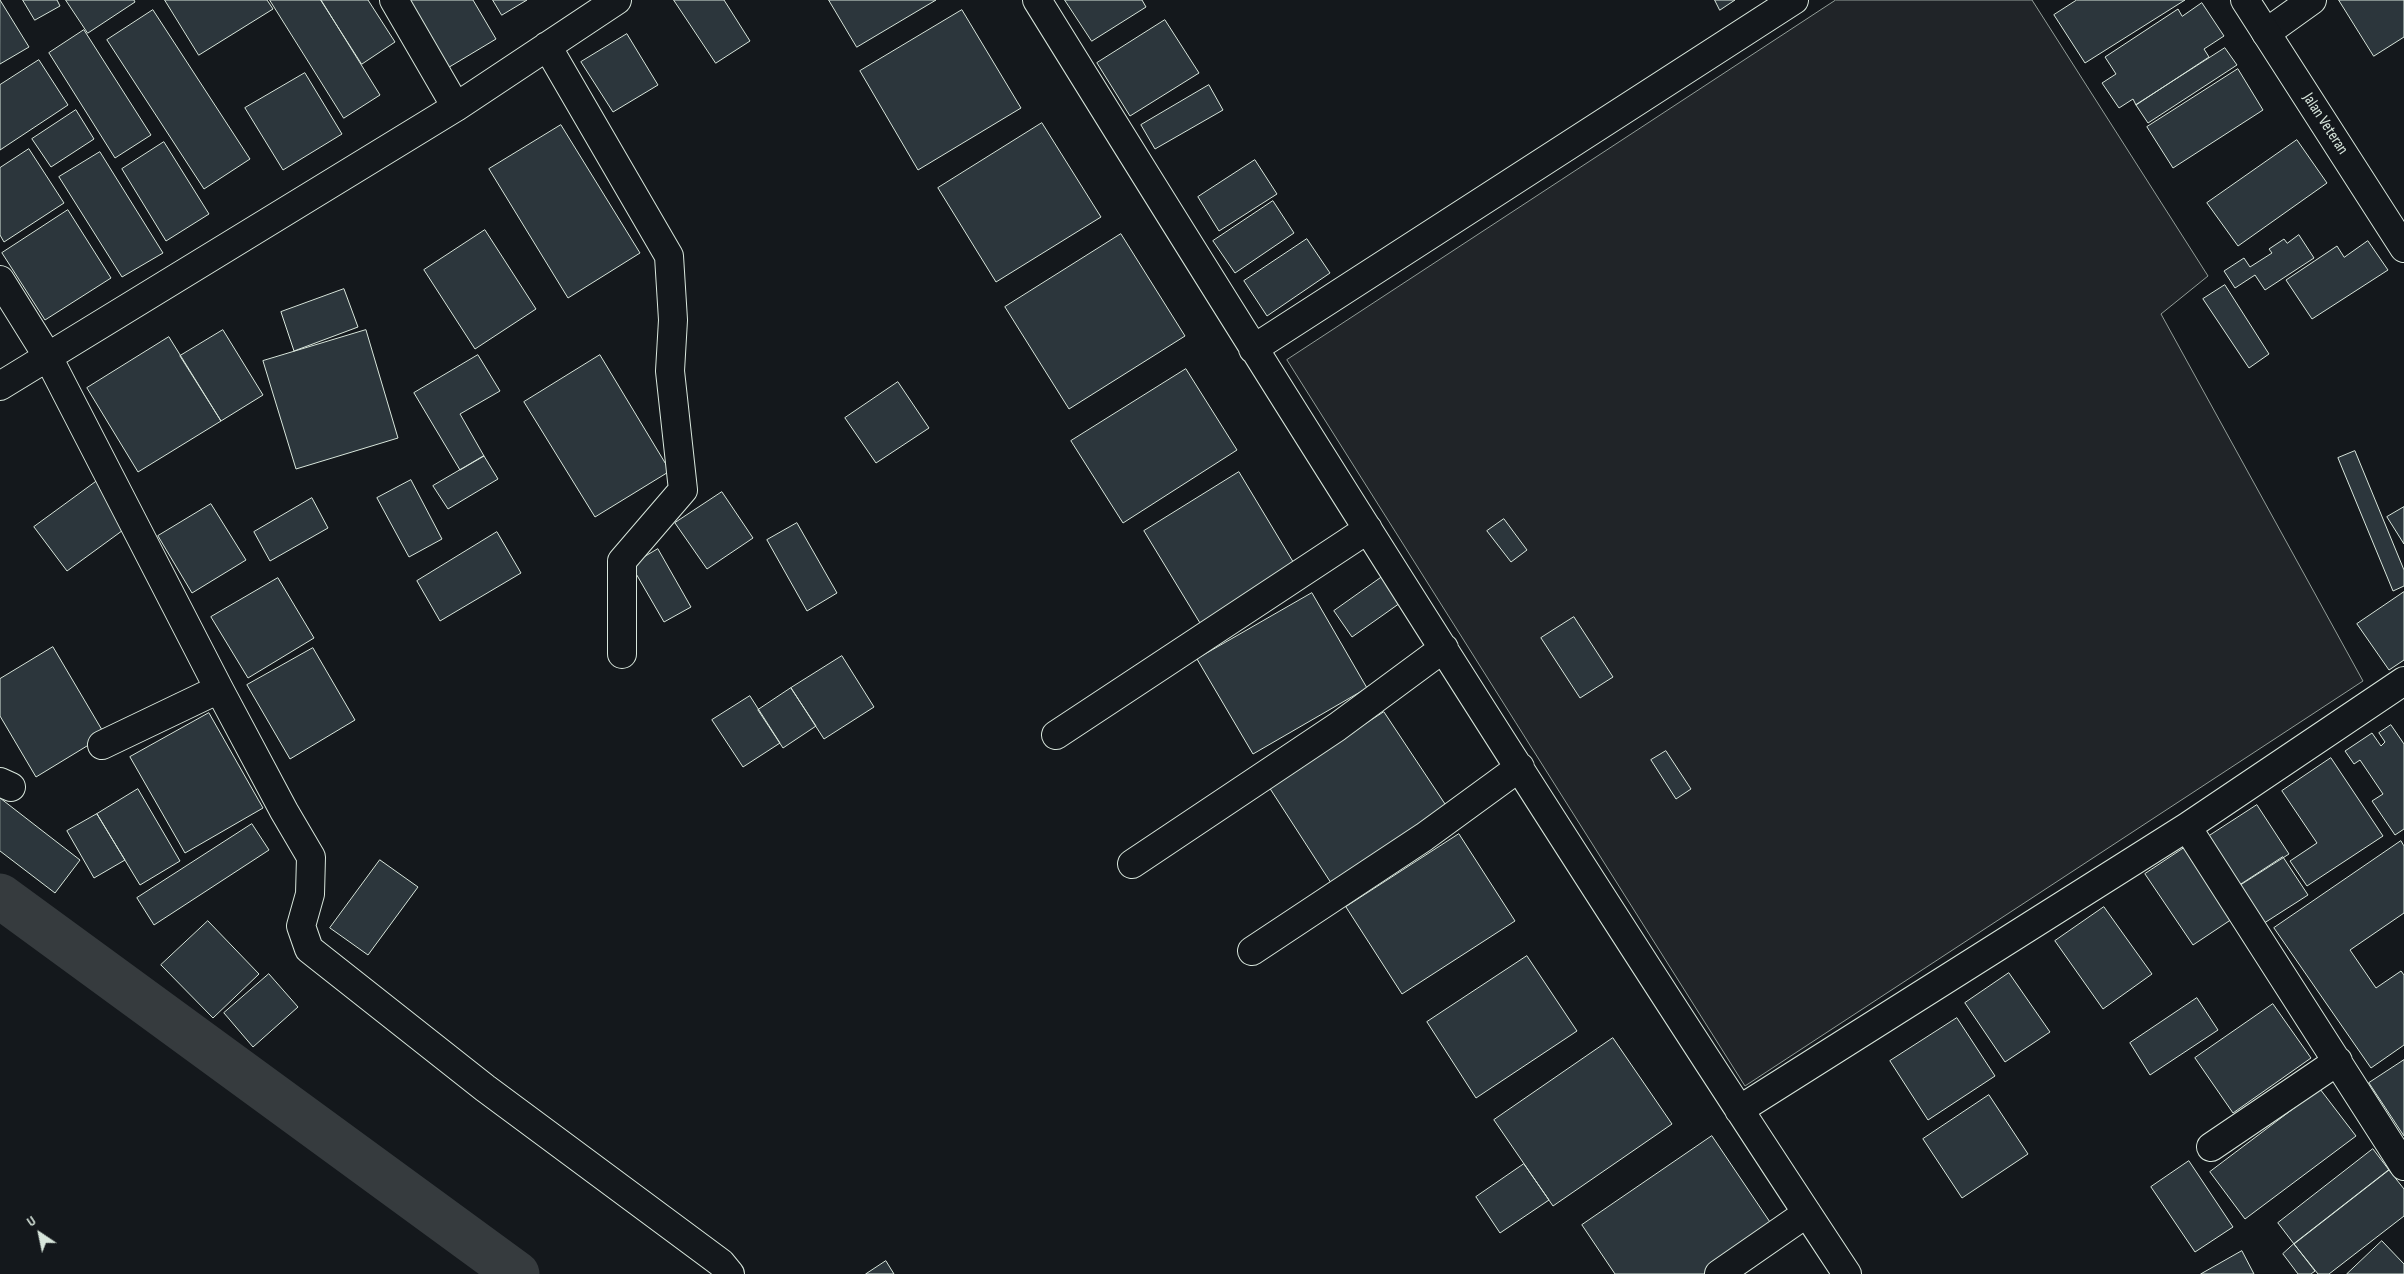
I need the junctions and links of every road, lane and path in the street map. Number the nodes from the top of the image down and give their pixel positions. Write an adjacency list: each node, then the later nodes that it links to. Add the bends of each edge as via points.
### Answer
1 (394, 0): 9 (street)
2 (617, 0): 8 (street)
3 (1037, 0): 12 (street)
4 (1794, 0): 12 (street)
5 (2245, 0): 7 (street, Jalan Veteran)
6 (2312, 0): 7 (street)
7 (2266, 33): 10 (street, Jalan Veteran)
8 (547, 46): 9 (street); 17 (street, via 669,256 670,371 683,490 622,561)
9 (456, 106): 13 (street)
10 (2404, 248)
11 (0, 280): 13 (street)
12 (1253, 349): 15 (street)
13 (48, 357): 14 (street); 19 (street)
14 (0, 386)
15 (1368, 529): 16 (street); 20 (street)
16 (1444, 648): 22 (street); 24 (street, via 1337,727)
17 (622, 654)
18 (2404, 681): 23 (street)
19 (219, 689): 21 (street); 31 (street, via 311,857 310,894 301,926 308,949 485,1088 720,1263)
20 (1056, 735)
21 (102, 744)
22 (1520, 768): 25 (street, via 1424,838); 27 (street)
23 (2187, 827): 26 (street); 27 (street)
24 (1132, 864)
25 (1252, 951)
26 (2338, 1061): 28 (street); 29 (street)
27 (1739, 1110): 30 (street)
28 (2211, 1147)
29 (2404, 1166)
30 (1807, 1212): 32 (street); 33 (street)
31 (730, 1274)
32 (1720, 1274)
33 (1847, 1274)

